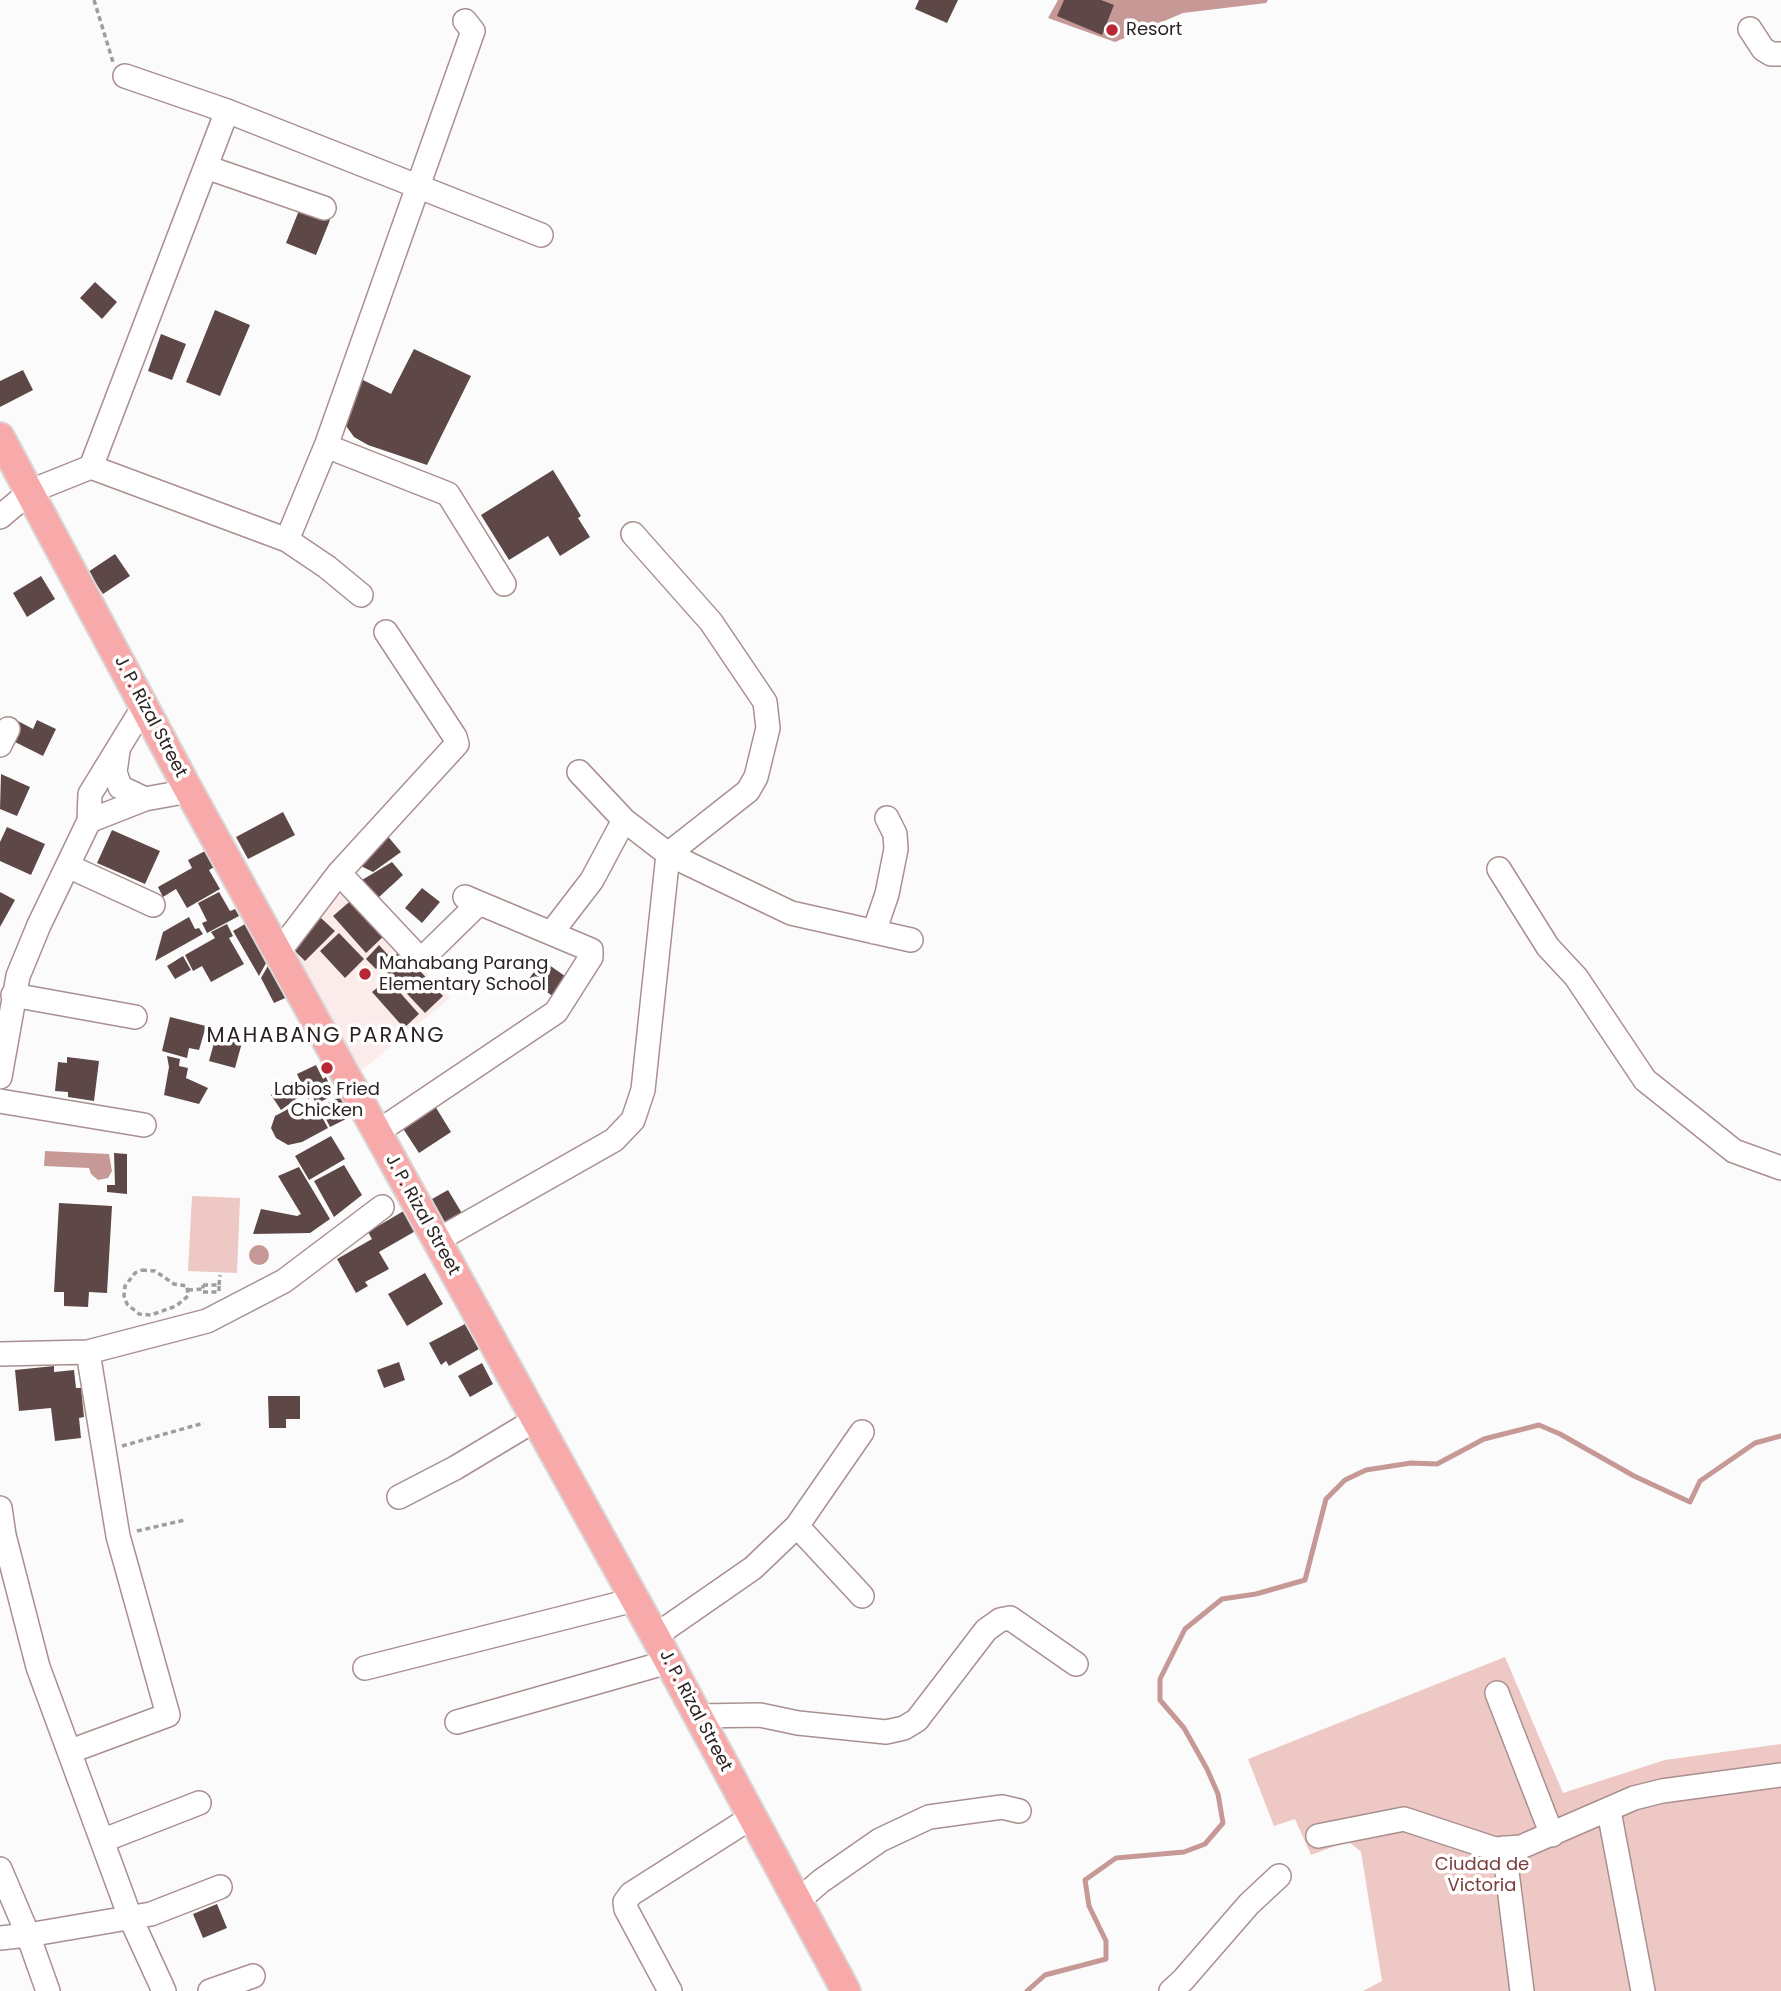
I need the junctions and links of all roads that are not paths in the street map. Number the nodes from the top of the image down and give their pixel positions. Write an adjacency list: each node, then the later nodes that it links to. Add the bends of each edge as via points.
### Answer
1 (465, 21): 7 (street, via 473,31)
2 (1750, 29): 3 (street, via 1763,48)
3 (1781, 54)
4 (125, 76): 5 (street)
5 (227, 111): 6 (street); 7 (street)
6 (205, 167): 8 (street); 12 (street)
7 (418, 188): 9 (street); 11 (street)
8 (324, 208)
9 (541, 235)
10 (0, 437): 13 (main road, J. P. Rizal Street)
11 (326, 446): 16 (street); 17 (street, via 448,494)
12 (91, 467): 13 (street); 16 (street)
13 (31, 491): 14 (street); 20 (main road, J. P. Rizal Street)
14 (0, 517)
15 (633, 534): 28 (street, via 711,622 765,702 768,729 748,791)
16 (287, 540): 18 (street)
17 (504, 584)
18 (361, 595)
19 (386, 632): 31 (street, via 457,744)
20 (144, 706): 21 (street); 23 (main road, J. P. Rizal Street)
21 (118, 751): 24 (street, via 115,772 120,787); 27 (street, via 89,794)
22 (579, 772): 26 (street)
23 (189, 791): 24 (street); 36 (main road, J. P. Rizal Street)
24 (145, 799): 27 (street)
25 (887, 818): 34 (street, via 896,849)
26 (624, 820): 28 (street); 33 (street, via 592,880)
27 (89, 821): 29 (street)
28 (668, 854): 34 (street, via 791,913); 46 (street, via 643,1090 633,1120 614,1140)
29 (68, 866): 32 (street); 37 (street, via 39,925)
30 (1499, 869): 44 (street, via 1548,947 1576,977 1645,1080 1734,1151)
31 (339, 873): 33 (street, via 418,957 426,955 472,900); 36 (street)
32 (153, 905)
33 (552, 932): 43 (street, via 592,953 556,1012)
34 (874, 932): 35 (street)
35 (911, 940)
36 (278, 953): 43 (main road, J. P. Rizal Street)
37 (13, 995): 38 (street); 39 (street)
38 (135, 1017)
39 (3, 1039): 40 (street)
40 (0, 1077)
41 (0, 1101): 42 (street)
42 (144, 1125)
43 (376, 1133): 46 (main road, J. P. Rizal Street)
44 (1781, 1168)
45 (382, 1207): 47 (street, via 284,1282 207,1321)
46 (436, 1241): 49 (main road, J. P. Rizal Street)
47 (88, 1352): 48 (street); 63 (street, via 118,1536 169,1715)
48 (0, 1354)
49 (535, 1420): 51 (street); 55 (main road, J. P. Rizal Street)
50 (862, 1432): 53 (street)
51 (399, 1497)
52 (0, 1508): 63 (street, via 38,1667)
53 (797, 1526): 54 (street); 56 (street, via 753,1568)
54 (862, 1596)
55 (634, 1600): 56 (main road, J. P. Rizal Street); 59 (street)
56 (655, 1636): 57 (main road, J. P. Rizal Street)
57 (668, 1662): 61 (main road, J. P. Rizal Street); 62 (street)
58 (1076, 1664): 61 (street, via 1010,1618 986,1630 918,1720 904,1728 886,1732 760,1715)
59 (365, 1668)
60 (1497, 1693): 69 (street)
61 (697, 1716): 68 (main road, J. P. Rizal Street)
62 (457, 1722)
63 (71, 1751): 71 (street)
64 (1781, 1775): 67 (street, via 1662,1791)
65 (199, 1803): 71 (street)
66 (1019, 1811): 76 (street, via 1002,1807 929,1817 880,1840)
67 (1609, 1811): 69 (street); 88 (street)
68 (752, 1817): 76 (main road, J. P. Rizal Street); 84 (street, via 625,1902)
69 (1552, 1835): 72 (street)
70 (1318, 1836): 72 (street, via 1404,1819)
71 (104, 1840): 77 (street)
72 (1504, 1849): 87 (street)
73 (0, 1869): 78 (street)
74 (1279, 1876): 86 (street)
75 (220, 1887): 77 (street, via 151,1914)
76 (798, 1901): 85 (main road, J. P. Rizal Street)
77 (130, 1917): 78 (street); 82 (street)
78 (28, 1935): 79 (street); 81 (street)
79 (0, 1938)
80 (253, 1976): 83 (street)
81 (48, 1991)
82 (164, 1991)
83 (210, 1991)
84 (670, 1991)
85 (846, 1991)
86 (1171, 1991)
87 (1521, 1991)
88 (1643, 1991)

